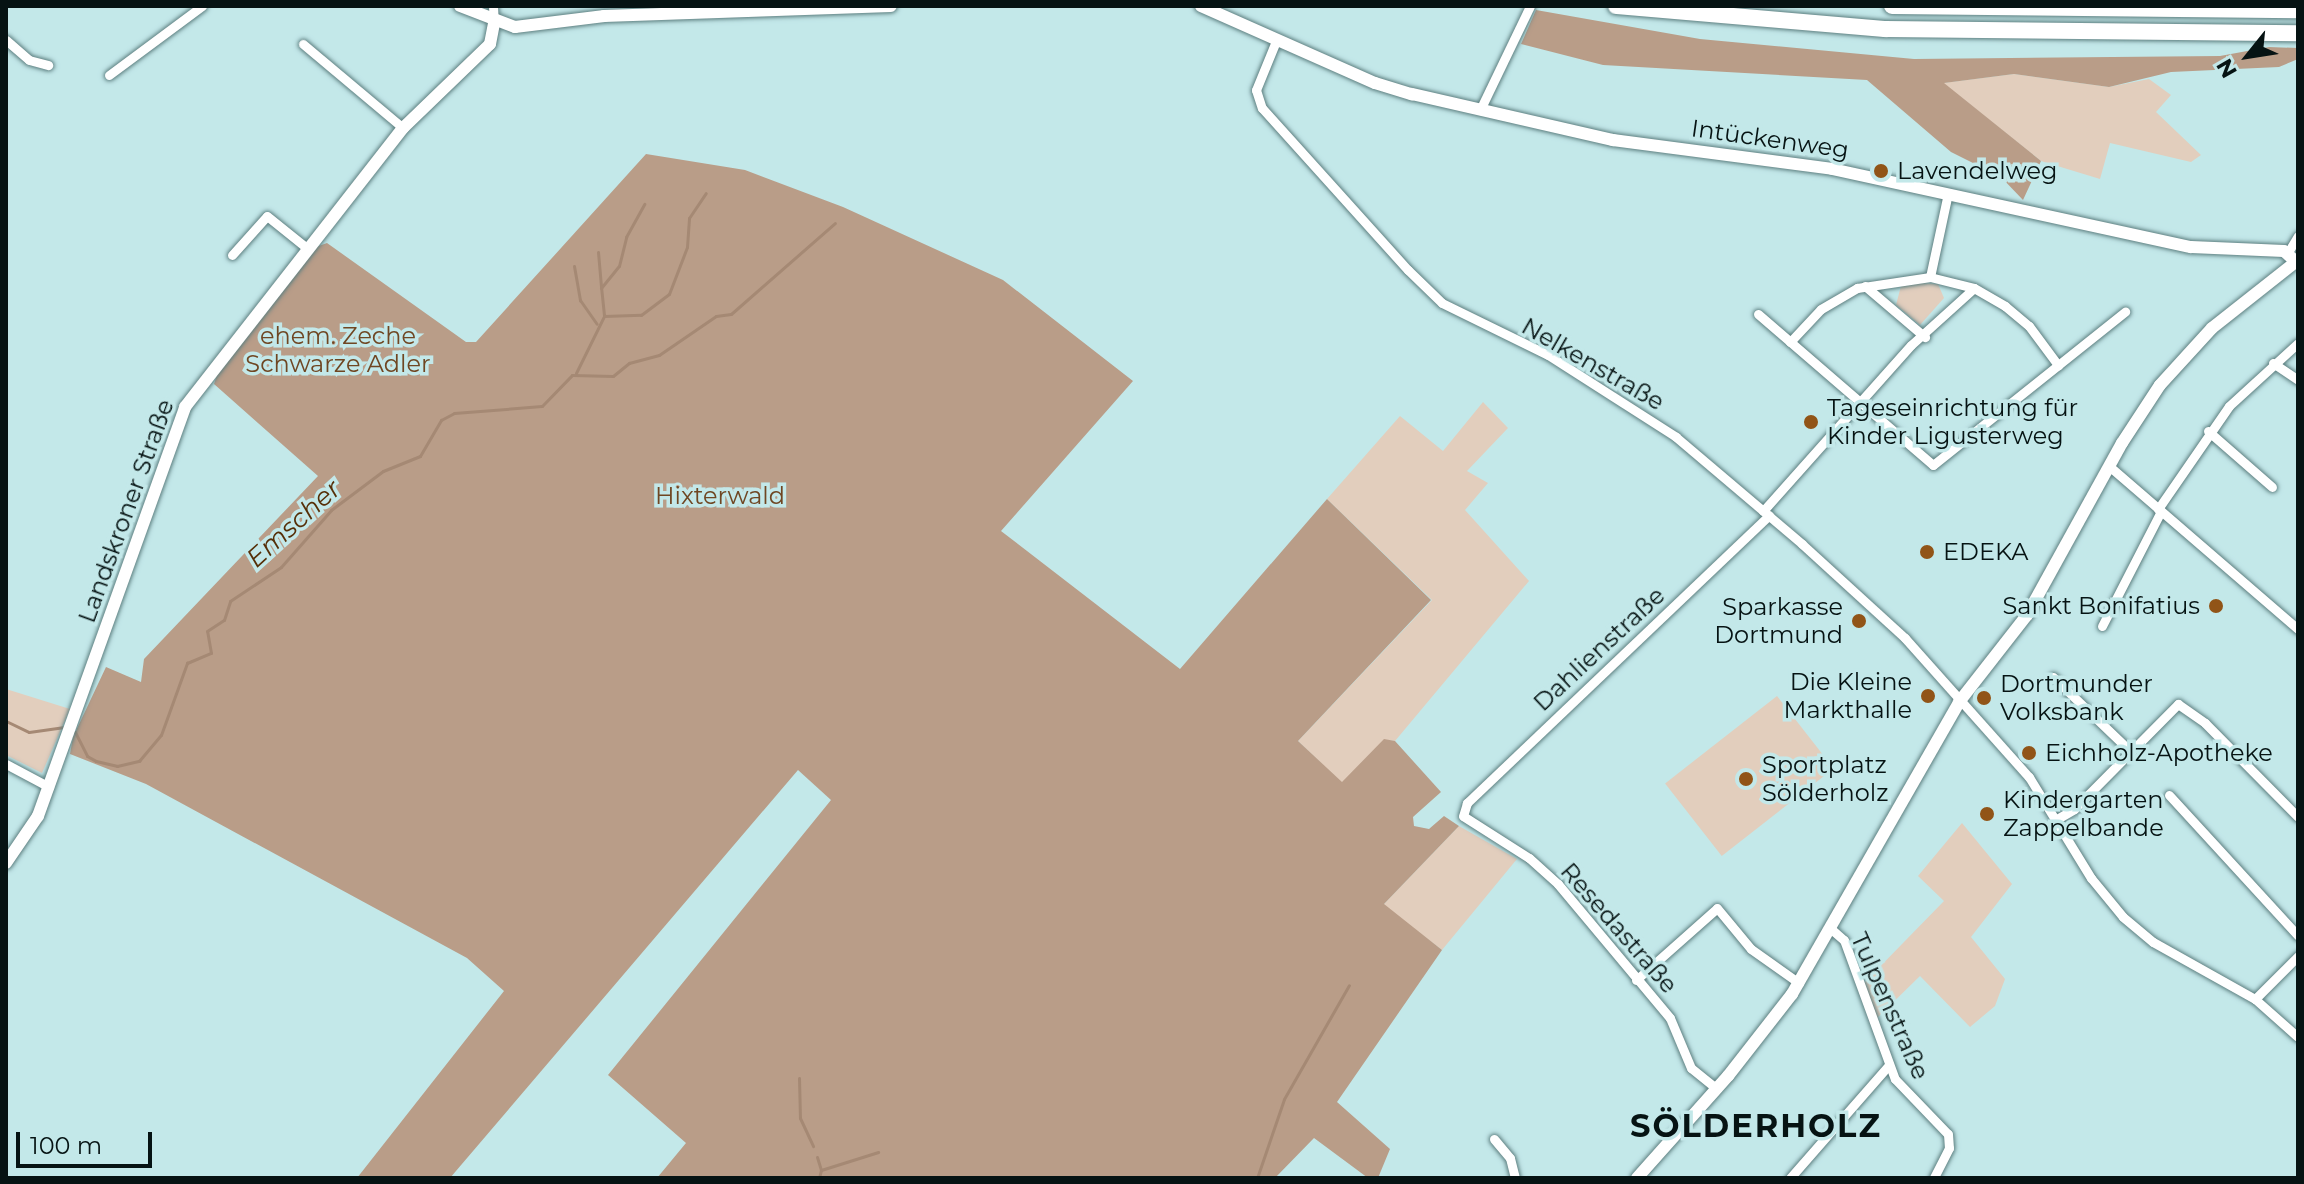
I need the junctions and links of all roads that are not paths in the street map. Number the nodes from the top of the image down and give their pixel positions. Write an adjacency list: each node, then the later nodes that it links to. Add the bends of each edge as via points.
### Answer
1 (202, 6): 16 (street)
2 (460, 6): 10 (street)
3 (493, 6): 10 (street)
4 (891, 6): 10 (street, via 604,16 515,27)
5 (1201, 6): 13 (street, Intückenweg)
6 (1616, 6): 11 (highway, via 1885,29)
7 (1892, 6): 8 (highway)
8 (2298, 10)
9 (1528, 11): 17 (street)
10 (494, 23): 18 (street, Landskroner Straße, via 490,44)
11 (2298, 33)
12 (6, 40): 15 (street, via 29,60)
13 (1276, 41): 17 (street, Intückenweg, via 1375,83); 40 (street, Nelkenstraße, via 1256,90 1262,108 1442,303 1591,380 1676,437)
14 (303, 44): 18 (street)
15 (48, 65)
16 (109, 75)
17 (1480, 110): 19 (street, Intückenweg, via 1613,140 1832,169)
18 (403, 128): 21 (street, Landskroner Straße)
19 (1948, 193): 23 (street, Intückenweg, via 2191,247); 24 (street)
20 (2298, 236): 23 (street)
21 (307, 248): 22 (street, via 267,216); 47 (street, Landskroner Straße, via 185,407)
22 (232, 255)
23 (2294, 258): 37 (street, via 2193,346 2147,404)
24 (1930, 277): 25 (street); 26 (street)
25 (1865, 286): 29 (street); 30 (street, via 1821,309)
26 (1974, 288): 29 (street, Dahlienstraße); 33 (street, via 2018,316)
27 (2125, 312): 33 (street)
28 (1758, 314): 30 (street)
29 (1925, 337): 35 (street, Dahlienstraße, via 1911,345)
30 (1790, 342): 35 (street)
31 (2298, 343): 32 (street)
32 (2273, 363): 34 (street); 36 (street)
33 (2058, 365): 35 (street, via 1933,465)
34 (2298, 380)
35 (1859, 402): 40 (street, Dahlienstraße)
36 (2208, 431): 38 (street); 39 (street)
37 (2109, 466): 39 (street); 44 (street, via 2027,615)
38 (2272, 487)
39 (2159, 510): 41 (street); 42 (street)
40 (1766, 513): 44 (street, Nelkenstraße, via 1897,630); 49 (street, Dahlienstraße, via 1467,803)
41 (2102, 626)
42 (2298, 629)
43 (2053, 677): 45 (street)
44 (1959, 702): 51 (street, Nelkenstraße, via 2029,777); 53 (street)
45 (2129, 750): 50 (street, via 2171,705 2184,706); 51 (street, via 2074,809)
46 (6, 764): 47 (street)
47 (49, 787): 52 (street, Landskroner Straße, via 30,834)
48 (2169, 795): 54 (street)
49 (1463, 816): 56 (street, Resedastraße, via 1554,880)
50 (2298, 817)
51 (2057, 819): 58 (street, Nelkenstraße, via 2091,878 2123,917 2153,942)
52 (6, 863)
53 (1830, 928): 57 (street); 60 (street, Tulpenstraße, via 1844,940)
54 (2298, 936)
55 (2298, 956): 58 (street)
56 (1636, 980): 57 (street, via 1717,908 1751,949); 61 (street, Resedastraße, via 1670,1018 1691,1068)
57 (1799, 983): 61 (street)
58 (2255, 999): 59 (street, Nelkenstraße)
59 (2298, 1037)
60 (1889, 1065): 65 (street); 66 (street, Tulpenstraße, via 1912,1101 1948,1134 1949,1148)
61 (1717, 1089): 64 (street)
62 (1494, 1139): 63 (street, via 1510,1158)
63 (1515, 1178)
64 (1637, 1178)
65 (1790, 1178)
66 (1934, 1178)

